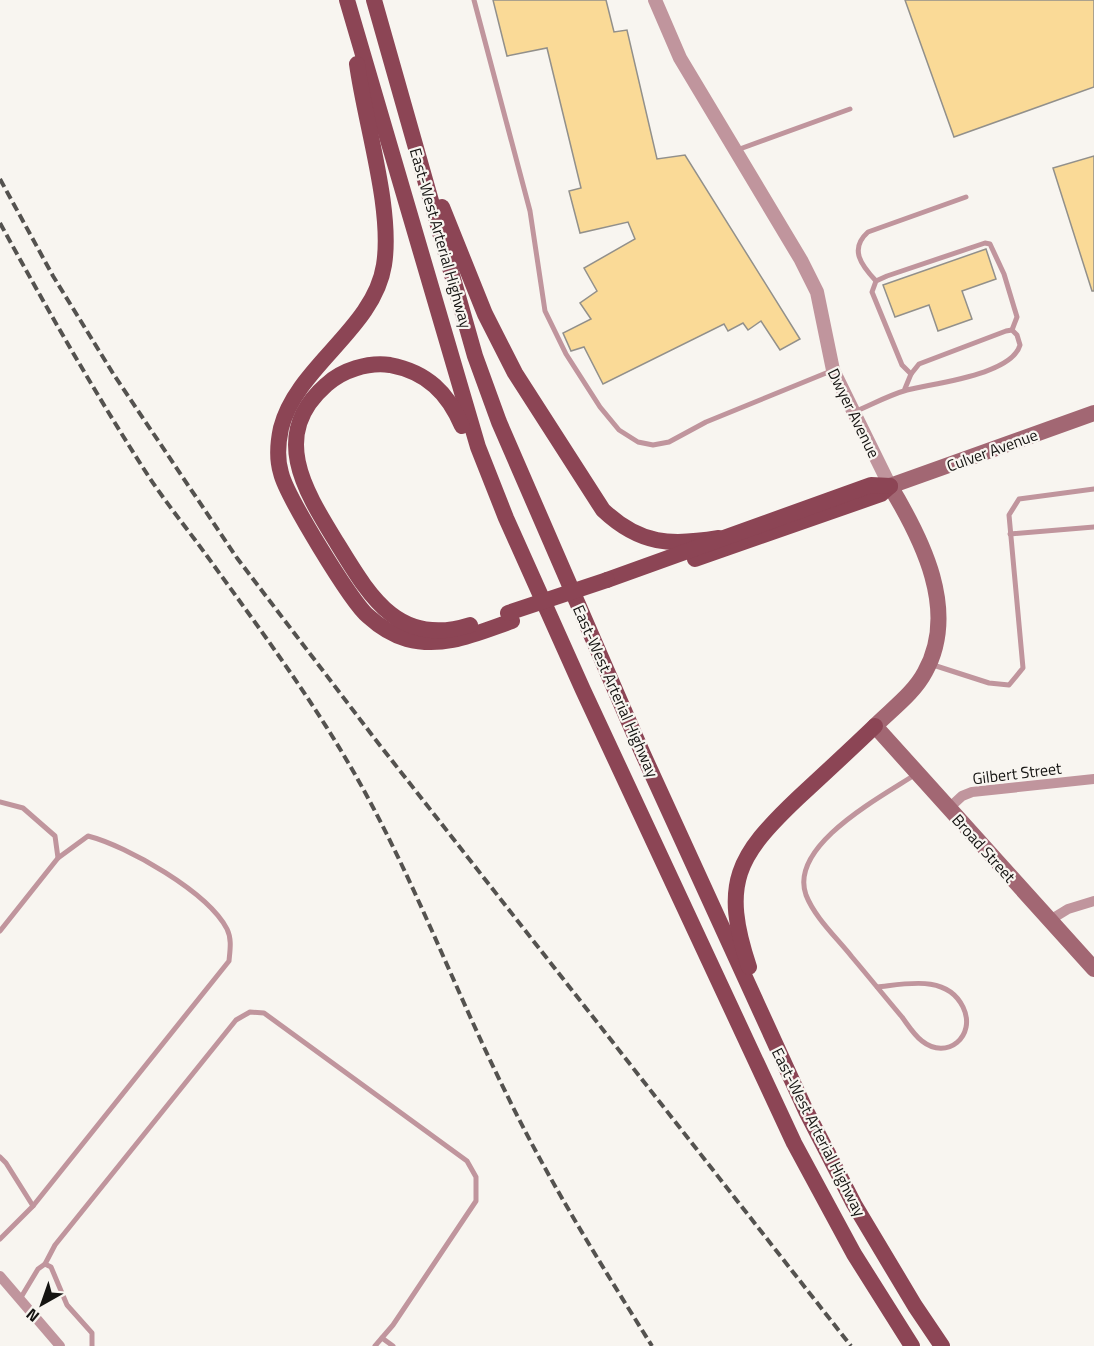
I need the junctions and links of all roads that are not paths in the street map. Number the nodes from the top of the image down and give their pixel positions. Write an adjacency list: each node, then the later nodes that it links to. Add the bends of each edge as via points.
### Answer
1 (374, 0): 5 (main road, East-West Arterial Highway)
2 (474, 0): 11 (lane, via 530,211 545,310 566,354 619,430 638,442 669,442 705,422)
3 (655, 0): 7 (street, Dwyer Avenue, via 680,58)
4 (348, 2): 18 (main road, East-West Arterial Highway, via 416,243 478,447); 23 (main road, via 360,93 384,213 384,269 360,316 289,405 280,430 281,473 289,495 358,606 386,630 406,639 446,642)
5 (405, 109): 21 (main road, via 485,314 515,373 603,510 620,526 643,538 668,543); 36 (main road, East-West Arterial Highway, via 472,345 499,422)
6 (850, 109): 7 (lane)
7 (736, 151): 11 (street, Dwyer Avenue, via 817,292)
8 (966, 197): 9 (lane, via 868,232 857,249 862,264)
9 (876, 281): 10 (lane, via 990,244 1017,317); 12 (lane, via 872,292 902,365)
10 (1012, 330): 12 (lane, via 919,364); 13 (lane, via 1020,345 1012,360 982,373)
11 (832, 370): 14 (street, Dwyer Avenue)
12 (911, 374): 13 (lane)
13 (904, 391): 14 (lane)
14 (853, 413): 16 (street, Dwyer Avenue)
15 (1094, 413): 16 (main road, Culver Avenue)
16 (890, 486): 21 (main road, via 871,485); 22 (main road, via 880,494); 24 (main road, Dwyer Avenue, via 914,526 934,583 939,607 938,635)
17 (1094, 489): 20 (lane, via 1019,499 1009,515)
18 (495, 490): 23 (main road, via 453,405 432,381 407,370 368,365 333,378 303,413 296,450 303,484 377,603 406,622 436,630); 49 (main road, East-West Arterial Highway, via 632,798 794,1143 854,1254)
19 (1094, 527): 20 (lane)
20 (1010, 534): 24 (lane, via 1023,668 1009,685 989,683)
21 (719, 538): 22 (main road)
22 (608, 584): 23 (main road, bridge)
23 (510, 617)
24 (929, 664): 25 (main road, Dwyer Avenue, via 912,690)
25 (875, 726): 26 (main road, Broad Street); 36 (main road, via 766,829 748,852 735,904 738,933)
26 (917, 773): 29 (main road, Broad Street); 35 (lane, via 837,828 814,850 806,872 805,893 817,913)
27 (1094, 779): 29 (street, Gilbert Street, via 972,792)
28 (0, 802): 30 (lane, via 23,808 56,836)
29 (949, 808): 32 (main road, Broad Street)
30 (58, 858): 33 (lane); 38 (lane, via 88,836 107,841 166,872 210,907 227,929 231,942 229,961)
31 (1094, 901): 32 (street)
32 (1050, 920): 34 (main road, Broad Street)
33 (0, 931)
34 (1094, 969)
35 (877, 987): 35 (lane, via 931,1047 957,1044 966,1033 967,1017 962,1004 939,985 920,982)
36 (760, 1014): 50 (main road, East-West Arterial Highway, via 854,1204)
37 (0, 1157): 38 (lane)
38 (33, 1206): 39 (lane)
39 (0, 1239)
40 (45, 1264): 42 (lane); 43 (lane, via 55,1245 236,1020 250,1012 264,1013 467,1161 476,1177 476,1201); 44 (lane, via 51,1267 67,1305 92,1333)
41 (0, 1276): 42 (street)
42 (19, 1300): 45 (street)
43 (382, 1338): 47 (lane); 48 (lane)
44 (93, 1344): 46 (lane)
45 (60, 1346)
46 (101, 1346)
47 (375, 1346)
48 (393, 1346)
49 (912, 1346)
50 (942, 1346)

